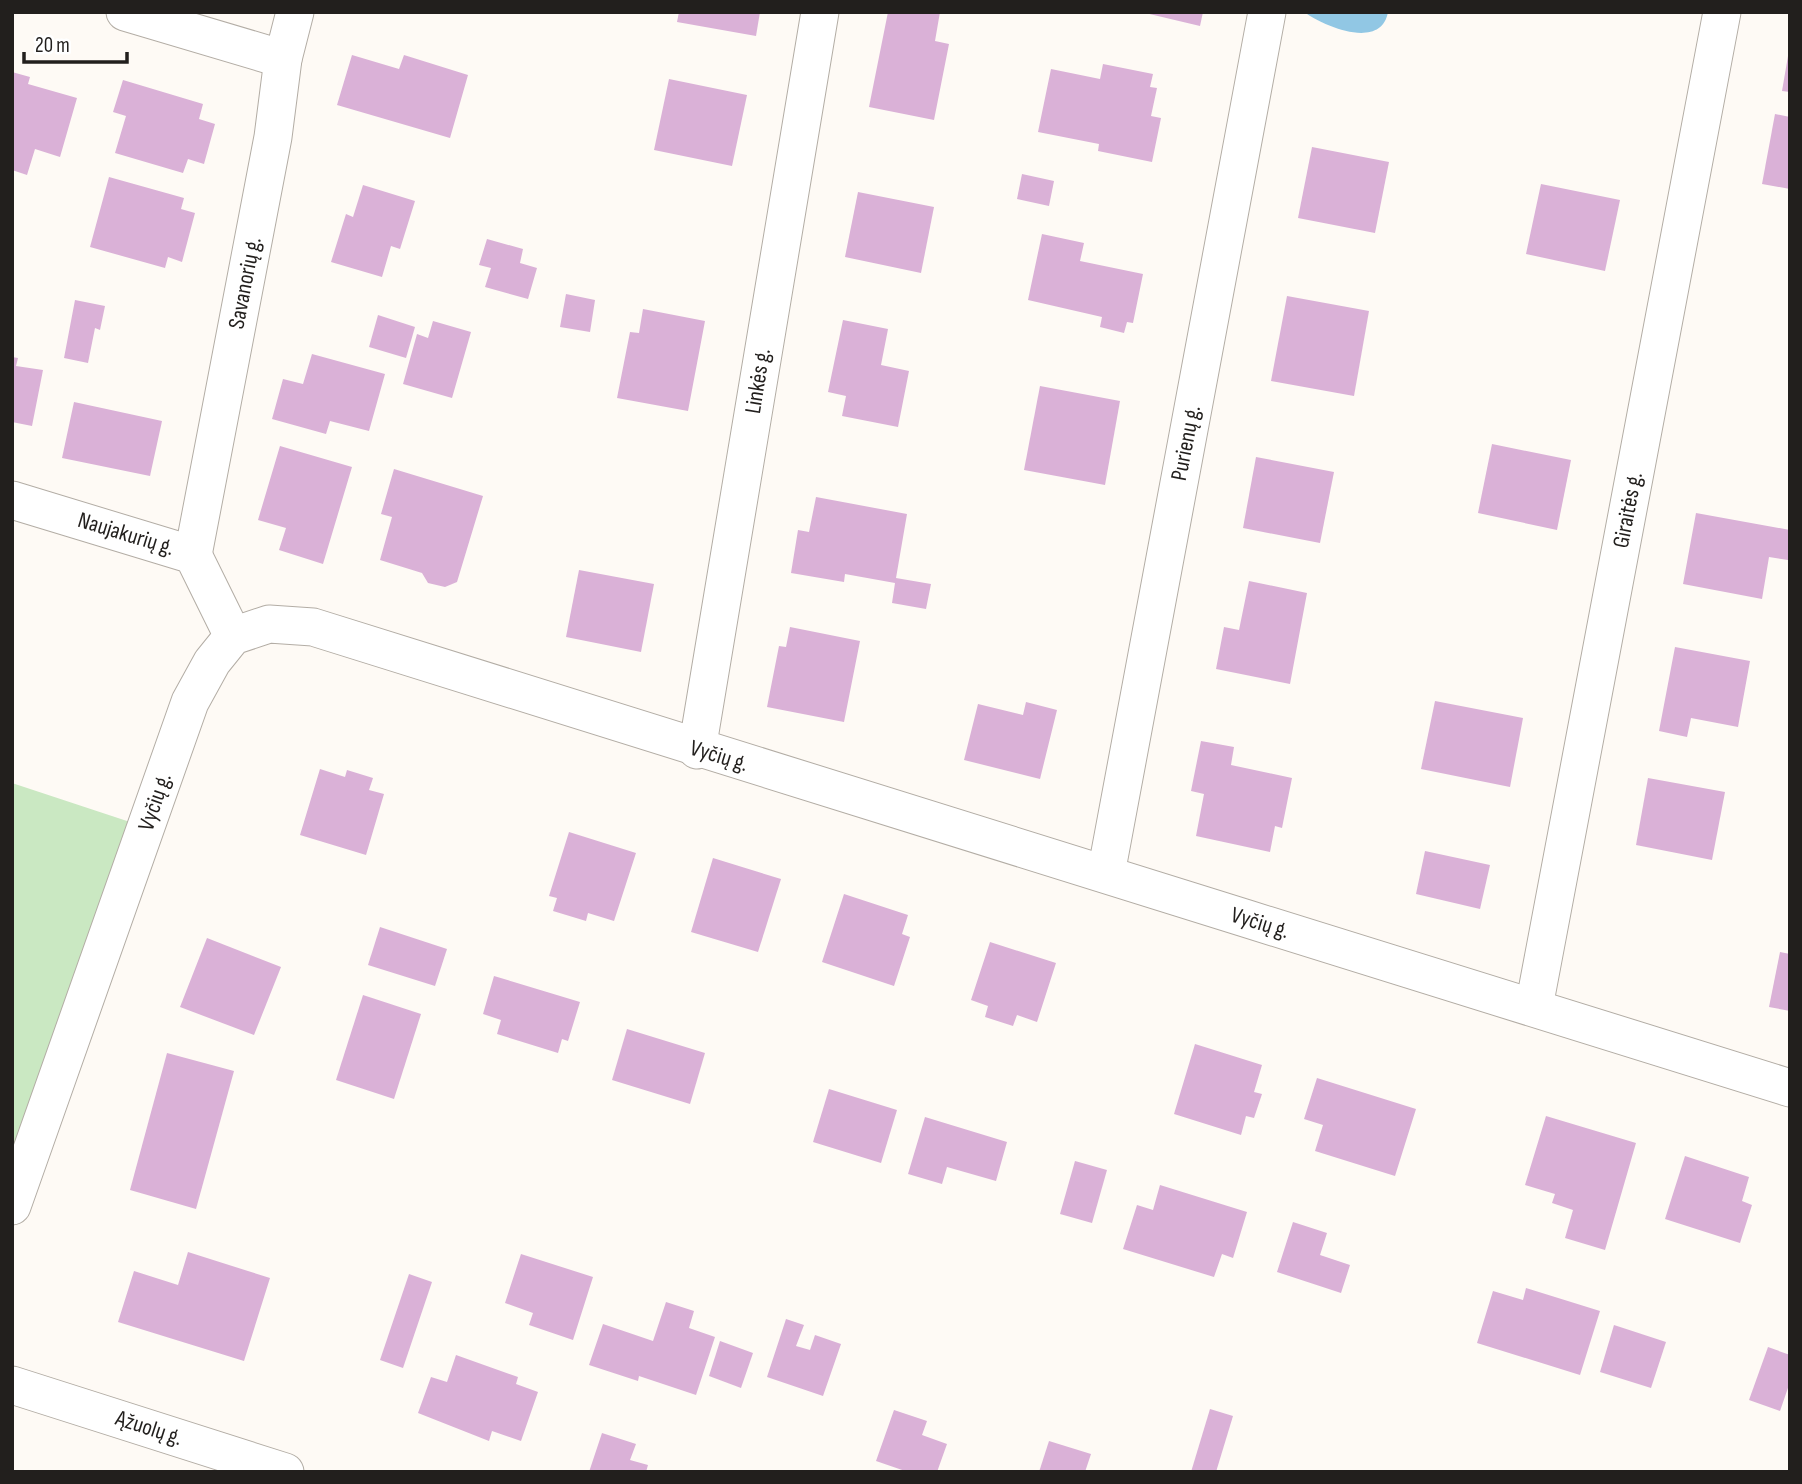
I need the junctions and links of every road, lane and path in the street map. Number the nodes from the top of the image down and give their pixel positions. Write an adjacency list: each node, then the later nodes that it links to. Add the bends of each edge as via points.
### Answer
1 (125, 12): 6 (street)
2 (295, 12): 6 (street, Savanorių g.)
3 (820, 12): 10 (street, Linkės g.)
4 (1266, 12): 11 (street, Purienų g.)
5 (1722, 12): 12 (street, Giraitės g.)
6 (283, 59): 8 (street, Savanorių g.)
7 (12, 500): 8 (street, Naujakurių g.)
8 (193, 555): 9 (street, Naujakurių g.)
9 (233, 636): 10 (street, Vyčių g., via 269,624 313,627); 14 (street, Vyčių g., via 190,702)
10 (697, 750): 11 (street, Vyčių g.)
11 (1106, 874): 12 (street, Vyčių g.)
12 (1534, 1007): 13 (street, Vyčių g.)
13 (1790, 1088)
14 (12, 1206)
15 (12, 1385): 16 (street, Ąžuolų g.)
16 (285, 1472)

